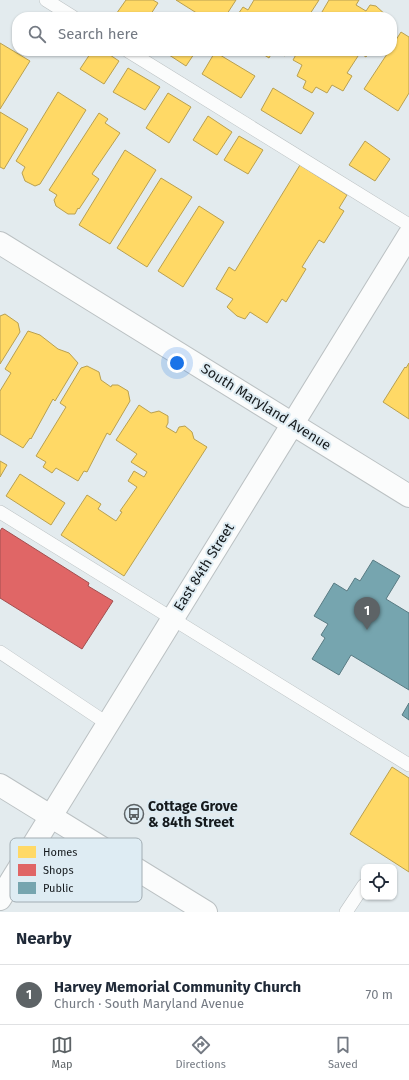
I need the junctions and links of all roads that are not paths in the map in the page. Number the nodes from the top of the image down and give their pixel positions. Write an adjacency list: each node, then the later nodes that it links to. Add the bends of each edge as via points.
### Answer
1 (46, 0): 2 (lane)
2 (65, 12)
3 (136, 56): 4 (lane)
4 (409, 225)
5 (409, 235): 7 (street, East 84th Street)
6 (0, 243): 7 (street, South Maryland Avenue)
7 (292, 424): 8 (street, South Maryland Avenue); 10 (street, East 84th Street)
8 (409, 496)
9 (0, 512): 10 (lane)
10 (173, 618): 12 (street, East 84th Street); 13 (lane)
11 (0, 652): 12 (lane)
12 (108, 724): 15 (street, East 84th Street)
13 (409, 765)
14 (0, 785): 15 (street)
15 (51, 816): 16 (street, East 84th Street); 17 (street)
16 (37, 838)
17 (87, 838)
18 (142, 872): 22 (street)
19 (10, 883): 21 (street, East 84th Street)
20 (361, 890): 23 (lane)
21 (0, 899)
22 (206, 912)
23 (346, 912)

